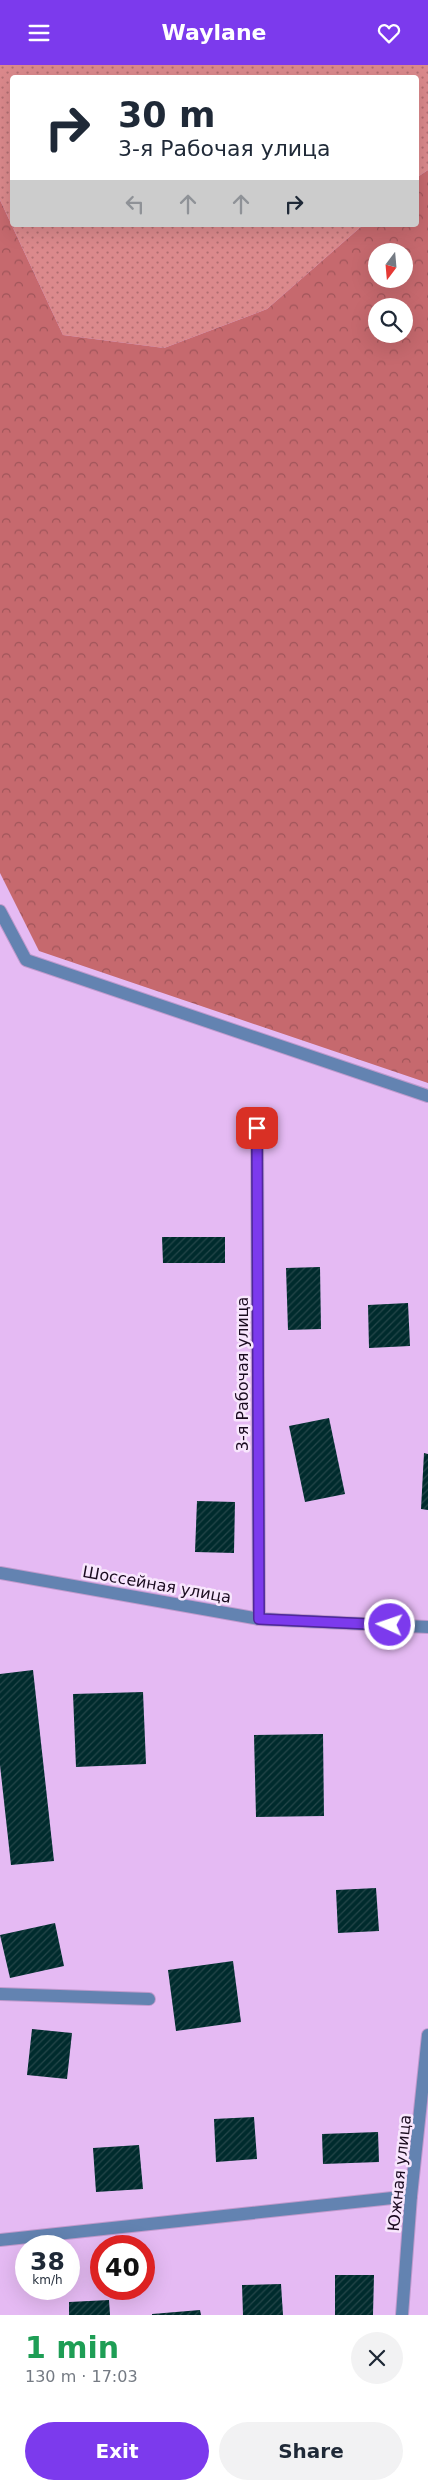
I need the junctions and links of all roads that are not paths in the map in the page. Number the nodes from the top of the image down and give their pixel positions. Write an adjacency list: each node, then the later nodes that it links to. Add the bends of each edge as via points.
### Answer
1 (0, 911): 2 (street, via 26,960)
2 (428, 1096)
3 (257, 1128): 5 (street, 3-я Рабочая улица)
4 (0, 1573): 5 (street, Шоссейная улица)
5 (259, 1619): 6 (street, Шоссейная улица)
6 (428, 1627)
7 (0, 1993): 8 (street)
8 (149, 1999)
9 (428, 2035): 10 (street, Южная улица)
10 (425, 2109): 11 (street, Южная улица)
11 (411, 2196): 12 (street); 13 (street, Южная улица)
12 (0, 2239)
13 (402, 2315)

